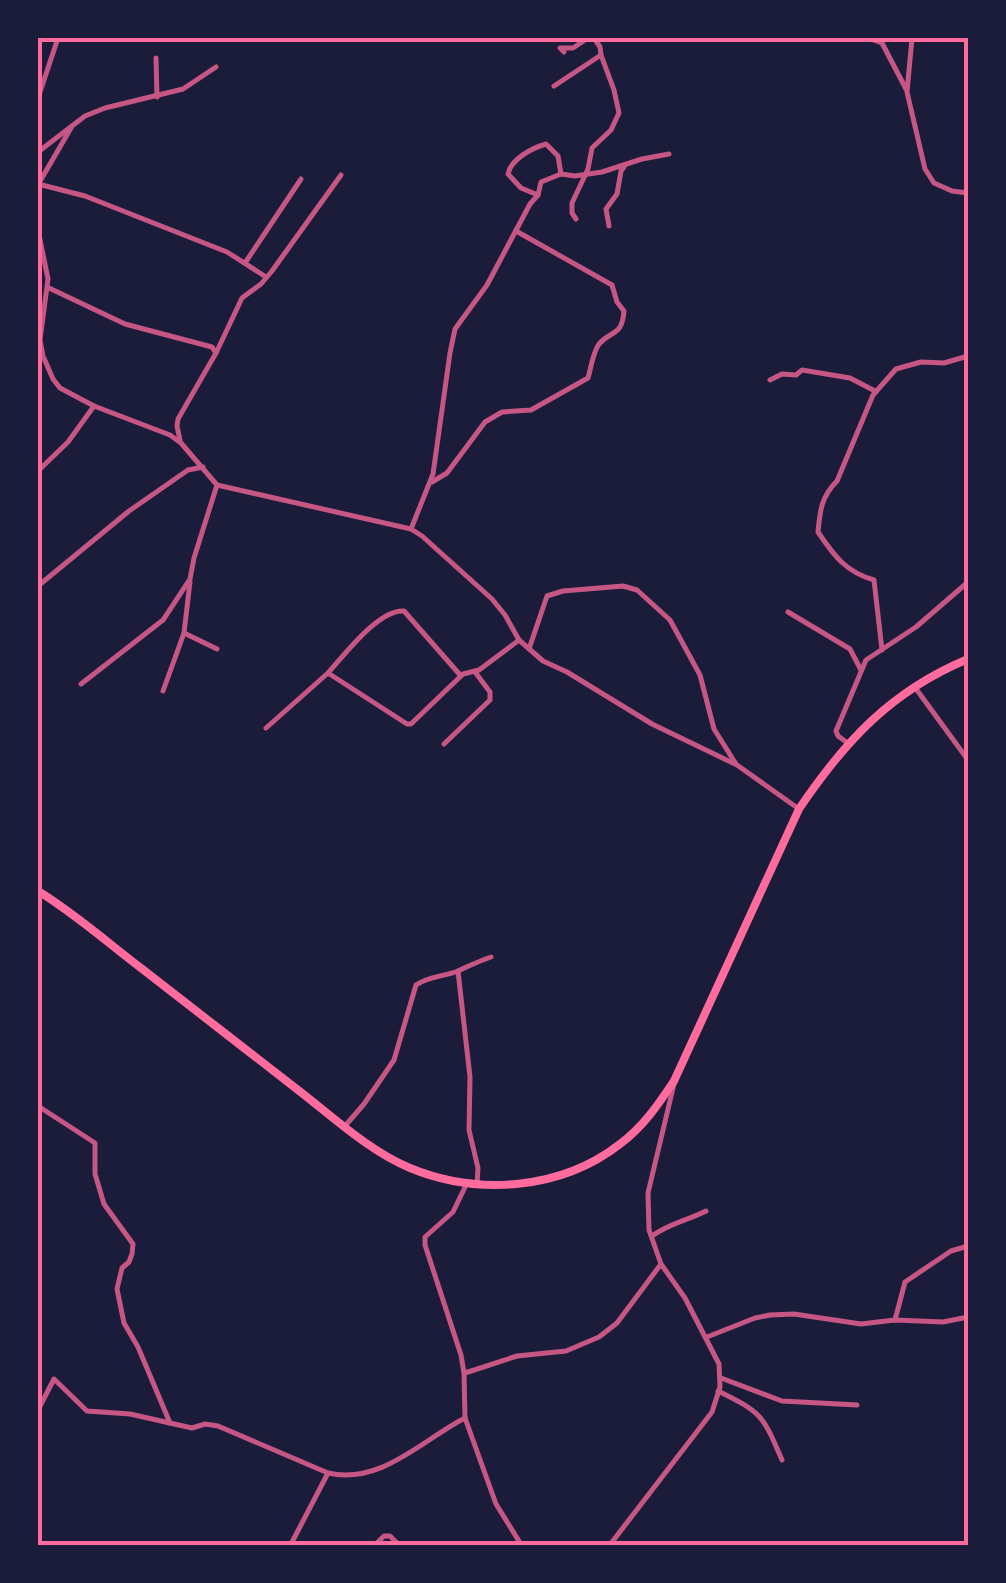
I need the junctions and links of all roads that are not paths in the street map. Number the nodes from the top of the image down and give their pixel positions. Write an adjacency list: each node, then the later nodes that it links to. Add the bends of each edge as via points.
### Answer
1 (58, 38): 11 (street)
2 (591, 38): 5 (street, via 560,48); 6 (street)
3 (868, 38): 10 (street, via 882,43)
4 (912, 38): 10 (street)
5 (564, 52)
6 (600, 55): 9 (street); 18 (street, via 619,113 592,148)
7 (156, 58): 12 (street)
8 (216, 67): 12 (street, via 183,90)
9 (554, 86)
10 (907, 92): 22 (street, via 925,169 934,183)
11 (38, 98)
12 (156, 98): 13 (street, via 105,108)
13 (72, 126): 14 (street); 21 (street)
14 (38, 152)
15 (670, 154): 16 (street)
16 (626, 164): 18 (street); 25 (street, via 606,209)
17 (561, 174): 18 (street); 23 (street, via 541,182); 23 (street, via 558,156 546,144 510,167 514,183)
18 (584, 174): 24 (street, via 572,202)
19 (340, 176): 29 (street)
20 (301, 180): 28 (street)
21 (38, 184): 28 (street, via 85,196)
22 (968, 193)
23 (538, 195): 27 (street)
24 (576, 220)
25 (609, 226)
26 (38, 230): 30 (street)
27 (515, 230): 40 (street, via 455,329); 40 (street, via 612,285 623,322 599,344 588,378 531,410 502,412 486,422 447,473)
28 (245, 264): 29 (street)
29 (266, 278): 31 (street, via 242,298)
30 (48, 287): 31 (street, via 110,318); 35 (street, via 43,356 60,388)
31 (216, 353): 36 (street, via 178,419)
32 (968, 356): 34 (street, via 896,369)
33 (770, 380): 34 (street, via 802,370 850,378)
34 (876, 391): 50 (street, via 820,506 818,532 840,562 874,580)
35 (94, 406): 36 (street); 38 (street)
36 (180, 443): 37 (street)
37 (203, 467): 39 (street); 44 (street, via 188,470 128,511)
38 (38, 472)
39 (217, 484): 41 (street); 42 (street)
40 (430, 484): 41 (street)
41 (410, 529): 47 (street, via 492,598)
42 (190, 579): 46 (street); 56 (street, via 164,620)
43 (968, 582): 50 (street)
44 (38, 586)
45 (788, 612): 52 (street, via 850,650)
46 (184, 633): 49 (street); 58 (street)
47 (520, 640): 48 (street); 53 (street)
48 (528, 649): 63 (street, via 652,724); 63 (street, via 547,596 637,590 670,620 700,676 714,730)
49 (217, 650)
50 (882, 650): 52 (street)
51 (968, 659): 57 (main road)
52 (861, 670): 61 (street, via 836,731)
53 (475, 672): 55 (street); 60 (street, via 490,700)
54 (328, 673): 55 (street, via 407,724); 55 (street, via 362,635 397,610); 59 (street)
55 (461, 676)
56 (80, 684)
57 (914, 686): 61 (main road); 62 (street)
58 (163, 691)
59 (266, 728)
60 (444, 744)
61 (849, 744): 64 (main road)
62 (968, 760)
63 (737, 765): 64 (street)
64 (799, 809): 68 (main road)
65 (38, 891): 70 (main road)
66 (491, 958): 67 (street)
67 (458, 971): 70 (street, via 416,986 394,1060); 71 (street, via 469,1130 478,1168)
68 (674, 1081): 71 (main road, via 638,1128 589,1164 534,1182); 73 (street, via 648,1193)
69 (38, 1106): 85 (street, via 95,1144 94,1174 104,1204 133,1244 117,1289 124,1322)
70 (345, 1126): 71 (main road, via 411,1168)
71 (472, 1184): 79 (street, via 425,1241)
72 (706, 1210): 73 (street)
73 (652, 1236): 75 (street)
74 (968, 1246): 77 (street, via 904,1282)
75 (660, 1264): 78 (street); 79 (street, via 599,1337 566,1351 517,1356)
76 (968, 1317): 77 (street)
77 (895, 1320): 78 (street, via 860,1324 770,1315)
78 (707, 1337): 80 (street)
79 (464, 1373): 84 (street)
80 (721, 1378): 81 (street); 82 (street, via 782,1401)
81 (718, 1392): 86 (street, via 764,1419); 92 (street, via 712,1412)
82 (857, 1404)
83 (38, 1410): 85 (street, via 54,1379 88,1411)
84 (464, 1418): 87 (street, via 388,1466 347,1476); 91 (street, via 496,1504)
85 (170, 1424): 87 (street, via 218,1426)
86 (782, 1460)
87 (328, 1473): 88 (street)
88 (290, 1546)
89 (374, 1546): 90 (street, via 384,1536)
90 (400, 1546)
91 (522, 1546)
92 (609, 1546)

